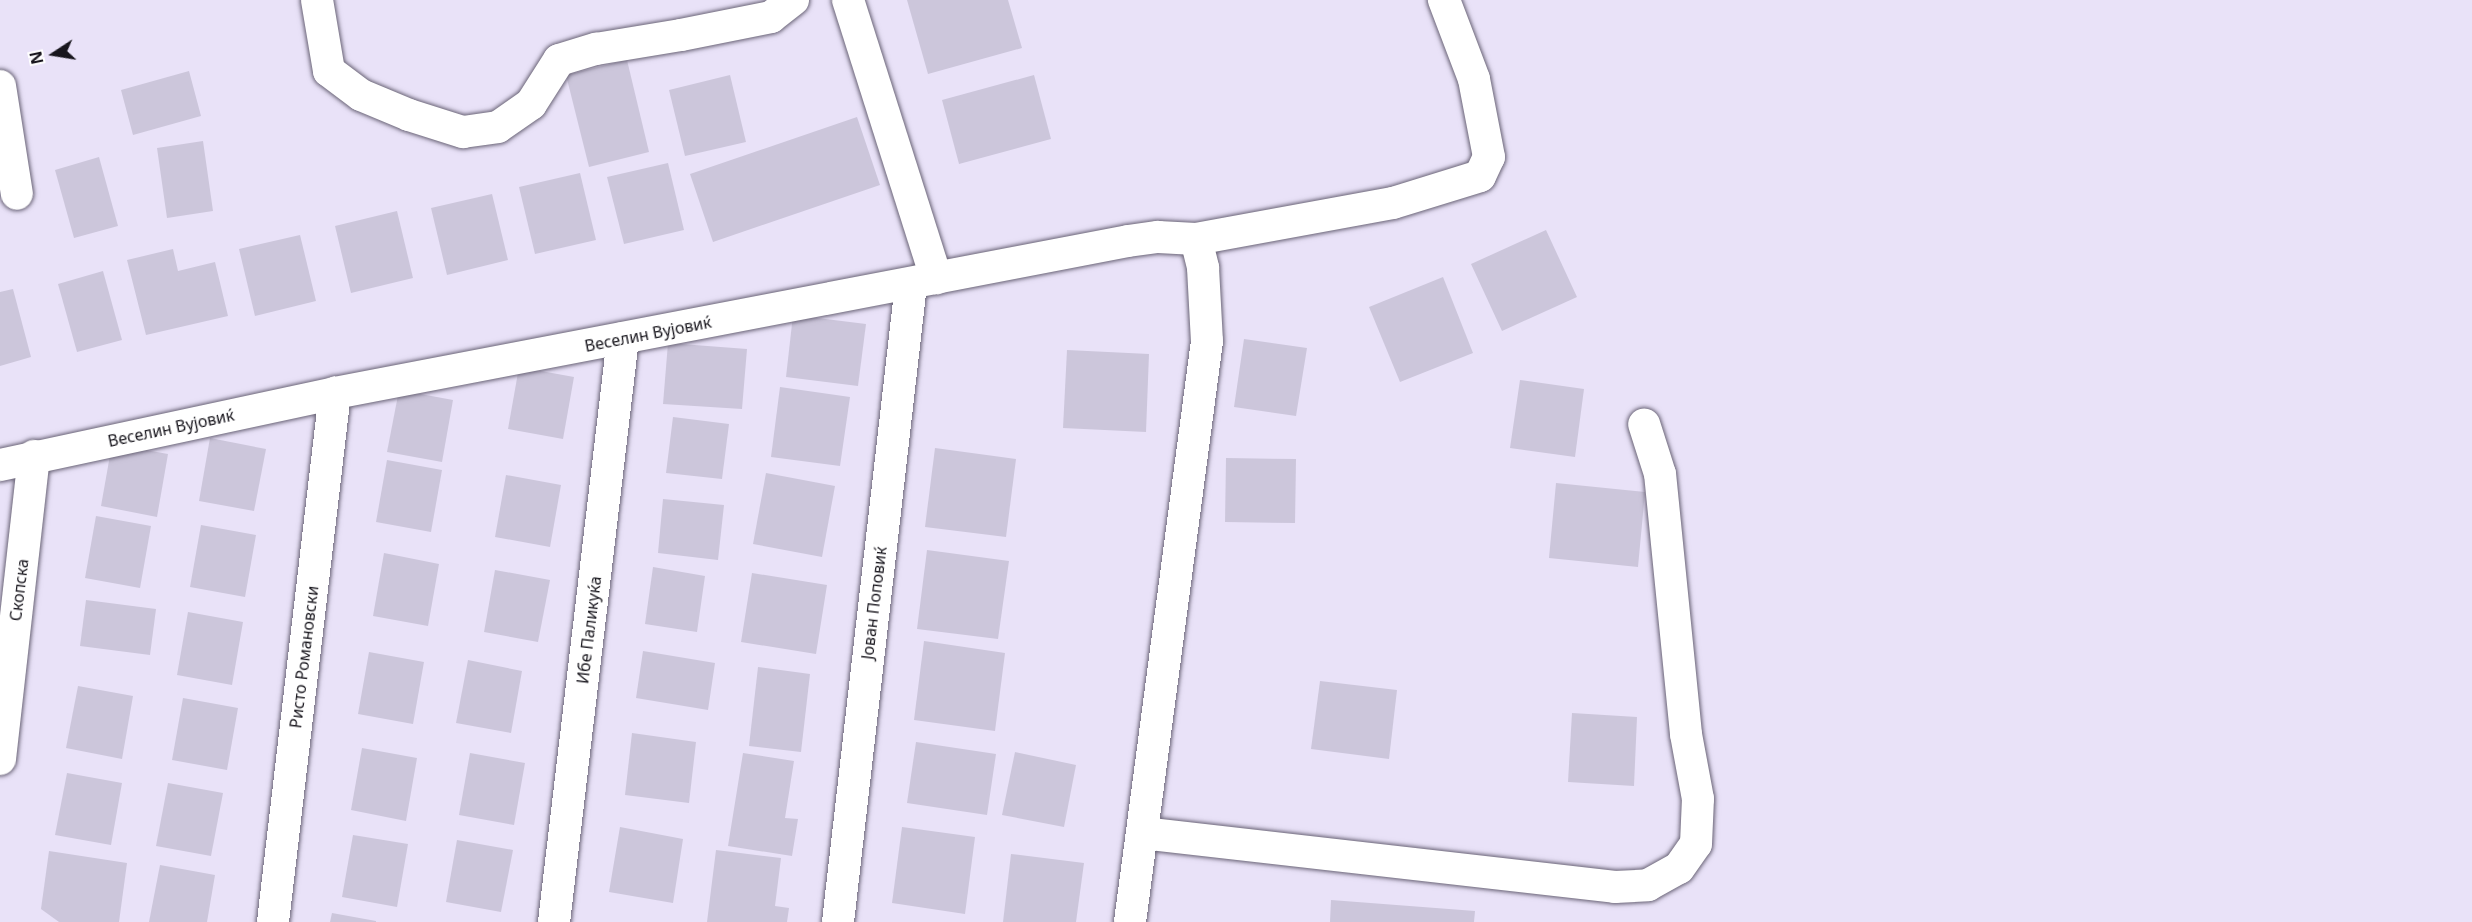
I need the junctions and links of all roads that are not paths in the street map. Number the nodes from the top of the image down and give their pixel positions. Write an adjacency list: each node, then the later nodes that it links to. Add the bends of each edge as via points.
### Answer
1 (317, 0): 2 (street, via 329,71 361,95 463,132 498,127 531,104 559,60 596,49 771,17)
2 (793, 0)
3 (848, 0): 8 (street)
4 (1444, 0): 7 (street, Веселин Вујовиќ, via 1474,79 1488,157 1480,176 1393,203)
5 (0, 86): 6 (street)
6 (17, 194)
7 (1196, 238): 8 (street, Веселин Вујовиќ, via 1128,241); 15 (street, via 1203,268 1207,341)
8 (924, 281): 9 (street, Веселин Вујовиќ); 18 (street, Јован Поповиќ)
9 (623, 338): 10 (street, Веселин Вујовиќ); 17 (street, Ибе Паликуќа)
10 (336, 393): 12 (street, Веселин Вујовиќ); 16 (street, Ристо Романовски)
11 (1644, 424): 15 (street, via 1660,474 1686,734 1698,799 1696,844 1679,868 1648,885 1615,887)
12 (34, 456): 13 (street, Веселин Вујовиќ); 14 (street, Скопска)
13 (0, 465)
14 (0, 759)
15 (1142, 833): 19 (street)
16 (273, 922)
17 (554, 922)
18 (838, 922)
19 (1130, 922)

